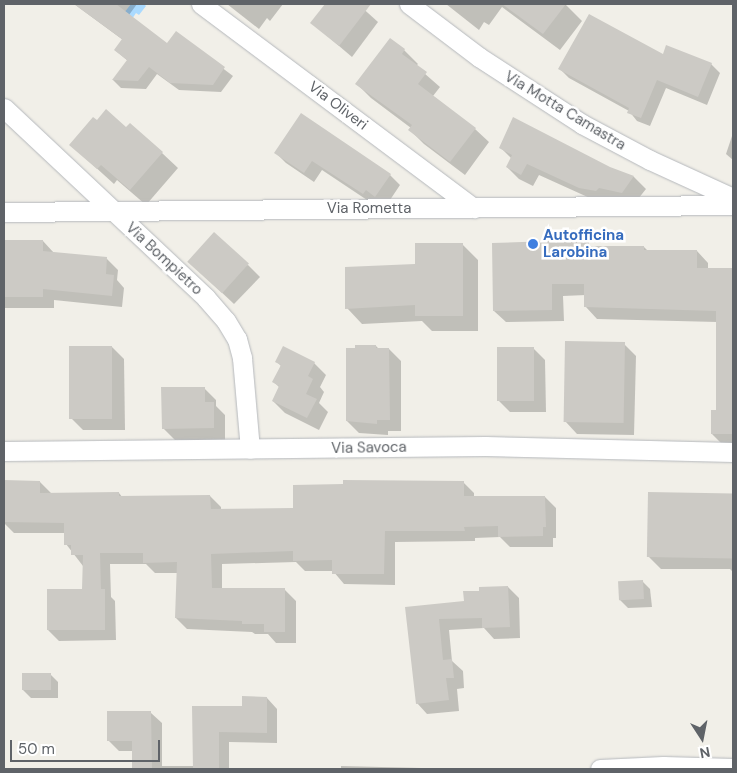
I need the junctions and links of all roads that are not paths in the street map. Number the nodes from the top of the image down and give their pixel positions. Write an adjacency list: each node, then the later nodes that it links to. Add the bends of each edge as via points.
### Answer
1 (201, 4): 6 (street, Via Oliveri)
2 (409, 4): 4 (street, Via Motta Camastra, via 479,57 582,124 641,156)
3 (4, 108): 7 (street, Via Bompietro)
4 (733, 198)
5 (733, 205): 6 (street, Via Rometta)
6 (474, 208): 7 (street, Via Rometta)
7 (112, 211): 8 (street, Via Rometta); 9 (street, Via Bompietro, via 206,298 232,330 242,358)
8 (4, 212)
9 (250, 449): 10 (street, Via Savoca); 11 (street, Via Savoca, via 565,447)
10 (4, 451)
11 (733, 452)
12 (733, 768): 13 (street, via 654,766)
13 (600, 769)

